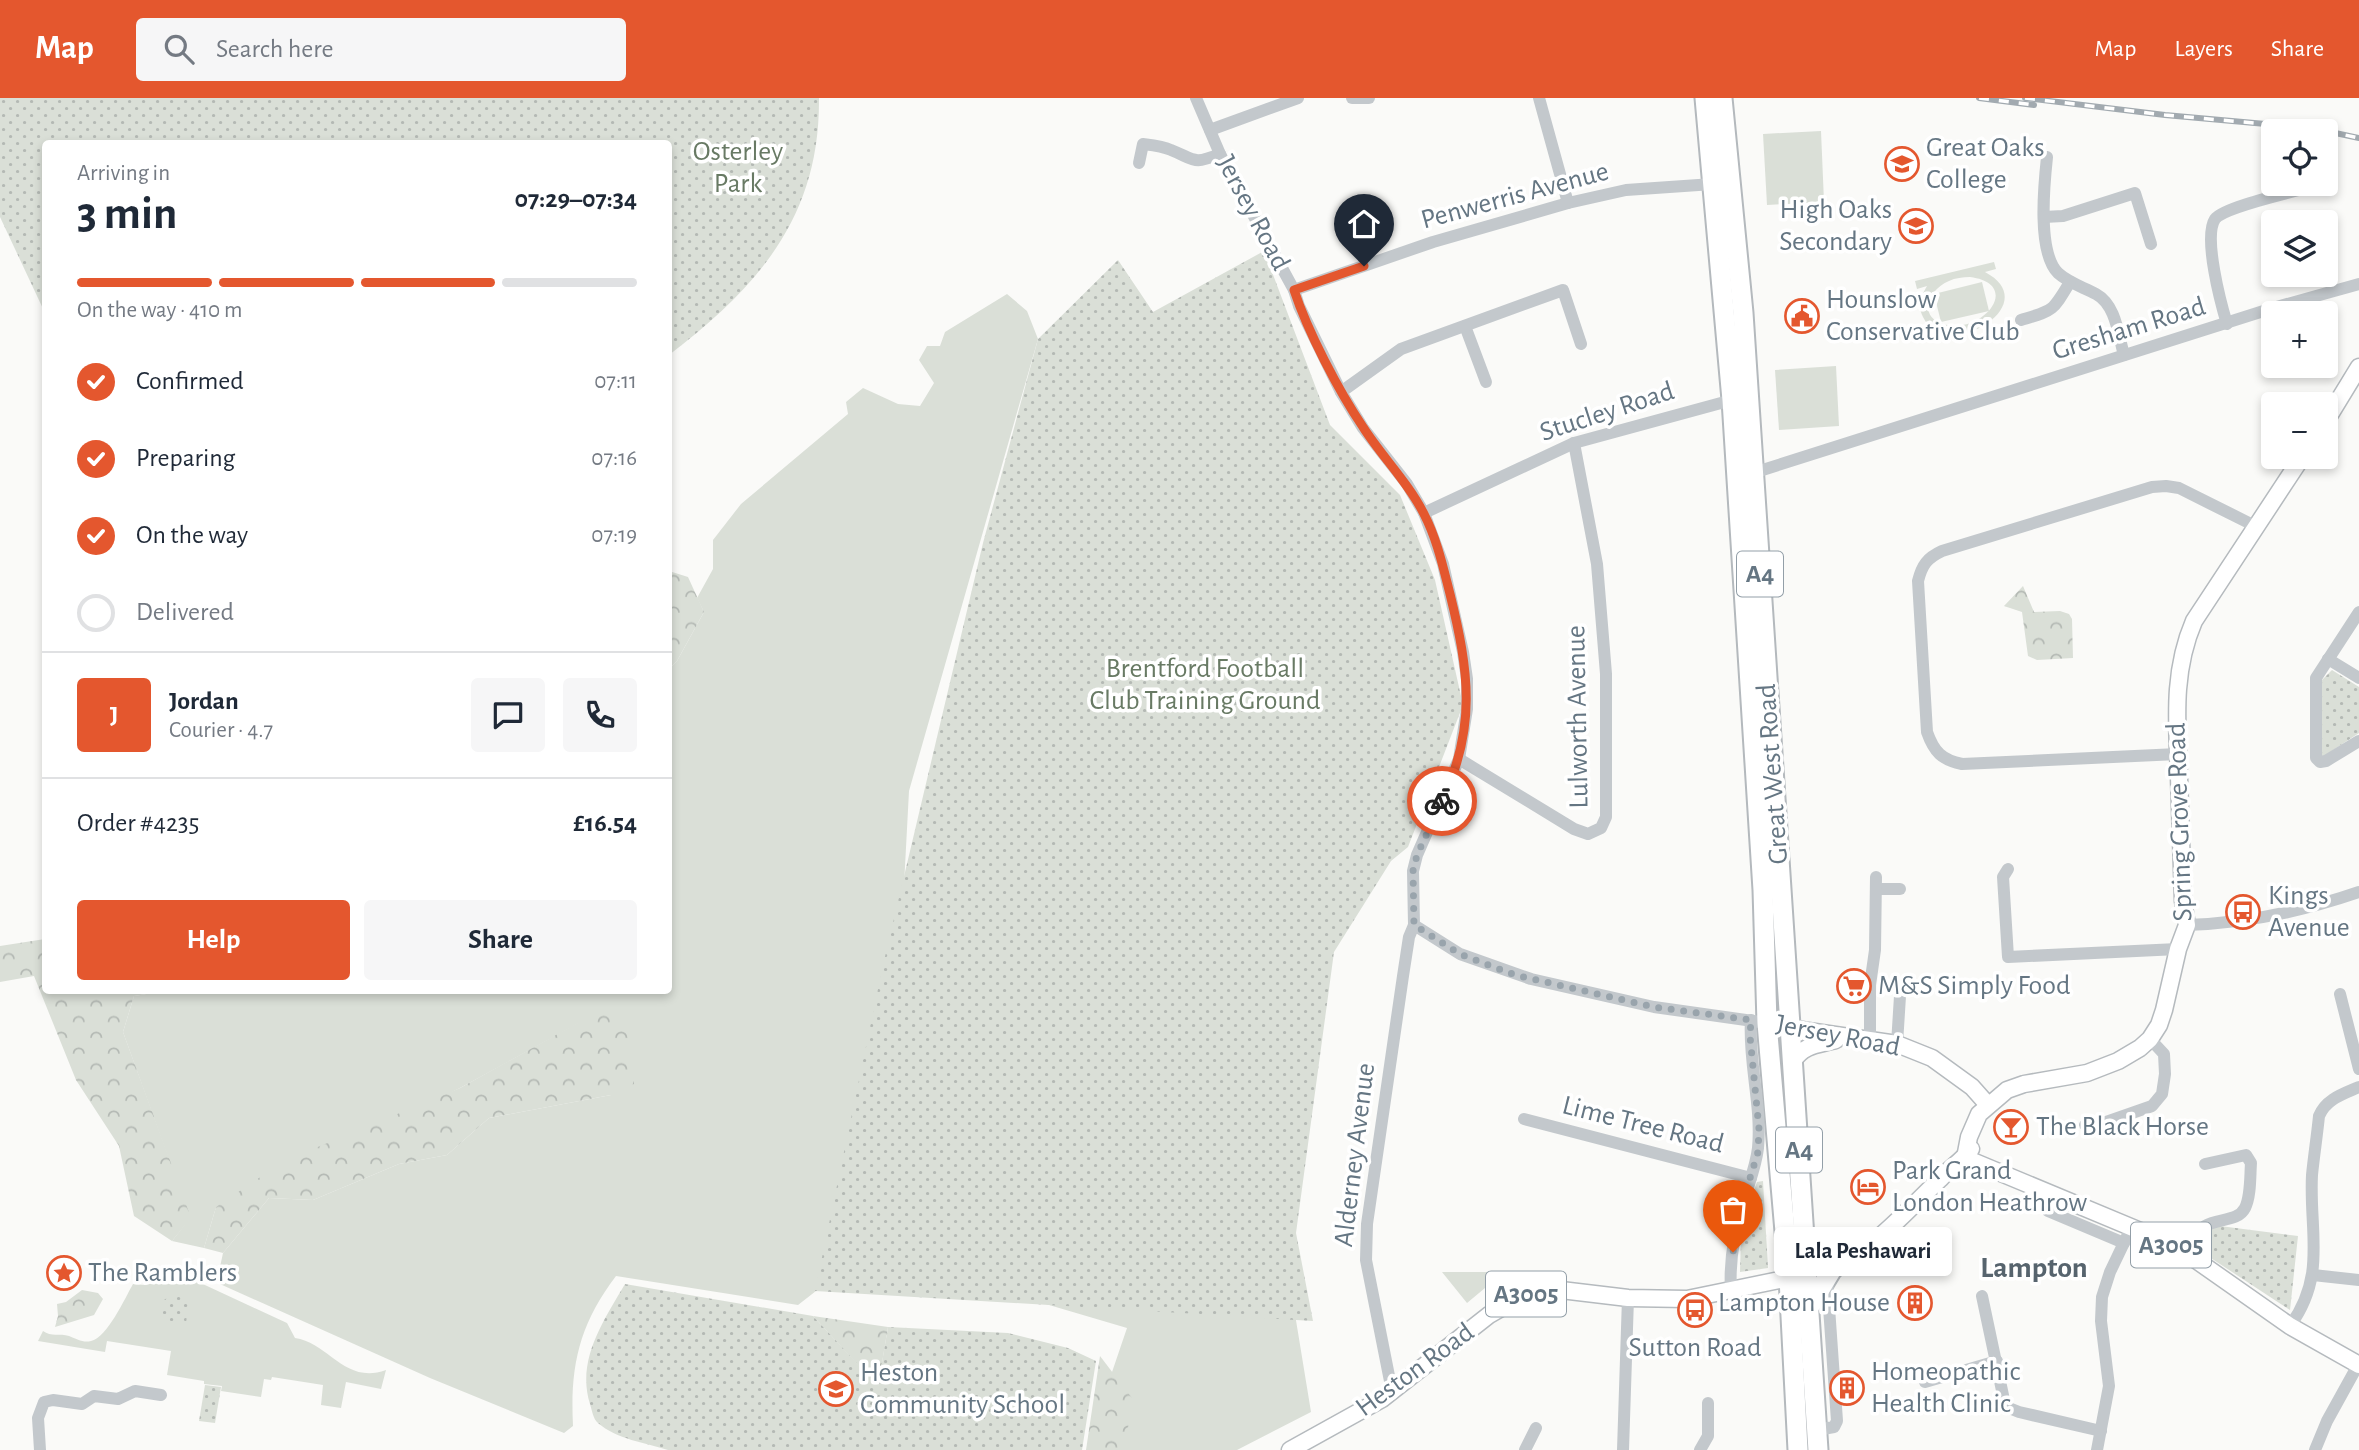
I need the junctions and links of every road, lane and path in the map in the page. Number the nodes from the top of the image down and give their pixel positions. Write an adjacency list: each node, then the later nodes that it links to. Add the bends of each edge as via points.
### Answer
1 (1196, 98): 8 (street, Jersey Road)
2 (1298, 98): 8 (street)
3 (1352, 98): 4 (street)
4 (1369, 98)
5 (1539, 98): 14 (street)
6 (1705, 98): 12 (highway, Great West Road / A4)
7 (1722, 98): 32 (highway, Great West Road / A4)
8 (1210, 130): 9 (street, Jersey Road)
9 (1220, 154): 11 (street, via 1197,162 1170,149 1138,143); 19 (street, Jersey Road)
10 (2047, 157): 15 (street)
11 (1139, 163)
12 (1713, 184): 14 (street, Penwerris Avenue, via 1626,190); 28 (highway, Great West Road / A4)
13 (2278, 196): 21 (street, via 2229,210 2216,218 2211,230 2216,285)
14 (1568, 203): 19 (street, Penwerris Avenue, via 1433,242)
15 (2044, 217): 16 (street, via 2063,216 2135,193); 17 (street, via 2050,260)
16 (2151, 244)
17 (2070, 282): 20 (street, via 2056,307); 24 (street, via 2110,306)
18 (2359, 284): 21 (street, Gresham Road)
19 (1294, 290): 27 (street, Jersey Road)
20 (2021, 320)
21 (2227, 324): 24 (street, Gresham Road)
22 (1465, 326): 23 (street, via 1563,290); 26 (street); 27 (street, via 1401,349)
23 (1581, 344)
24 (2124, 355): 32 (street, Gresham Road)
25 (2359, 368): 29 (main road)
26 (1486, 382)
27 (1341, 392): 33 (street, Jersey Road)
28 (1732, 400): 30 (street, Stucley Road); 49 (highway, Great West Road / A4, via 1762,876)
29 (2338, 402)
30 (1574, 443): 33 (street, Stucley Road); 40 (street, Lulworth Avenue, via 1597,564 1606,674 1606,817 1601,828 1588,834 1574,829)
31 (2294, 469): 34 (main road, Spring Grove Road)
32 (1753, 473): 50 (highway, Great West Road / A4)
33 (1424, 513): 40 (street, Jersey Road, via 1443,564 1464,652 1467,709)
34 (2255, 526): 39 (main road, Spring Grove Road, via 2185,642 2177,688); 39 (street, via 2179,488 2152,487 1942,551 1920,572 1927,732 1937,753 1947,761)
35 (2359, 612): 36 (street)
36 (2328, 659): 37 (street); 38 (street, via 2316,678 2316,758 2326,761)
37 (2359, 678)
38 (2359, 741)
39 (2178, 754): 45 (main road, Spring Grove Road)
40 (1459, 759): 44 (street, Jersey Road, via 1417,855)
41 (2008, 870): 46 (street, via 2003,877 2008,957)
42 (1900, 889): 52 (street, via 1876,883)
43 (2359, 892): 45 (street, via 2259,918)
44 (1414, 925): 49 (street, Jersey Road, via 1460,954 1515,975 1643,1005); 81 (street, Alderney Avenue, via 1402,976 1367,1224 1366,1260)
45 (2187, 925): 46 (main road, Spring Grove Road)
46 (2178, 949): 53 (main road, Spring Grove Road, via 2164,1010)
47 (2340, 994): 56 (street)
48 (1900, 996): 54 (street)
49 (1759, 1021): 50 (main road, Jersey Road); 61 (highway, Great West Road / A4)
50 (1789, 1027): 51 (main road, Jersey Road); 55 (highway, Great West Road / A4); 61 (highway, via 1782,1036 1782,1090)
51 (1845, 1037): 52 (main road, Jersey Road); 55 (main road, via 1809,1046)
52 (1870, 1039): 54 (main road, Jersey Road)
53 (2150, 1039): 58 (main road, via 2118,1061 2087,1073 2024,1084); 60 (street, via 2164,1054 2162,1094 2152,1106 2089,1128)
54 (1897, 1044): 58 (main road, Jersey Road, via 1932,1058 1972,1087)
55 (1793, 1061): 70 (highway, Great West Road / A4)
56 (2359, 1069)
57 (2359, 1087): 71 (street, via 2323,1107 2319,1116 2312,1176)
58 (1988, 1105): 62 (main road, A3005, via 1982,1131)
59 (1524, 1119): 64 (street, Lime Tree Road)
60 (2085, 1125)
61 (1770, 1126): 64 (street); 70 (highway, Great West Road / A4)
62 (1965, 1158): 65 (main road, A3005); 69 (main road, A3005, via 1883,1236)
63 (2205, 1164): 68 (street, via 2249,1158 2246,1206 2234,1217 2204,1226)
64 (1751, 1178): 73 (street, via 1736,1232)
65 (2055, 1195): 66 (main road, A3005); 67 (street, via 2048,1211)
66 (2132, 1226): 67 (street); 68 (main road, A3005)
67 (2124, 1243): 86 (street, via 2102,1297 2109,1387)
68 (2186, 1254): 77 (main road, A3005)
69 (1835, 1270): 70 (main road, A3005); 76 (highway); 85 (street, Great West Road, via 1837,1421 1834,1427)
70 (1797, 1275): 73 (main road, Heston Road / A3005); 76 (highway, Great West Road / A4); 93 (highway, Great West Road / A4)
71 (2313, 1275): 72 (street); 77 (street, via 2303,1306)
72 (2359, 1280)
73 (1731, 1290): 75 (main road, Heston Road / A3005, via 1687,1299)
74 (1982, 1296): 78 (street)
75 (1628, 1298): 81 (main road, Heston Road / A3005, via 1561,1290 1522,1296 1489,1315); 90 (street)
76 (1808, 1309): 85 (highway, Great West Road / A4)
77 (2290, 1326): 79 (main road, A3005)
78 (1997, 1361): 80 (street); 86 (street, via 2009,1408)
79 (2358, 1365): 96 (street)
80 (1925, 1382)
81 (1394, 1390): 88 (main road, Heston Road / A3005)
82 (161, 1395): 87 (street, via 135,1391 118,1399 93,1396 82,1404 44,1402 38,1418)
83 (1708, 1403): 92 (street, via 1708,1436)
84 (1536, 1428): 89 (street)
85 (1823, 1429): 94 (highway, Great West Road / A4)
86 (2101, 1431): 95 (street)
87 (40, 1450)
88 (1290, 1450)
89 (1525, 1450)
90 (1623, 1450): 91 (street)
91 (1632, 1450)
92 (1700, 1450)
93 (1798, 1450)
94 (1818, 1450)
95 (2098, 1450)
96 (2315, 1450)

